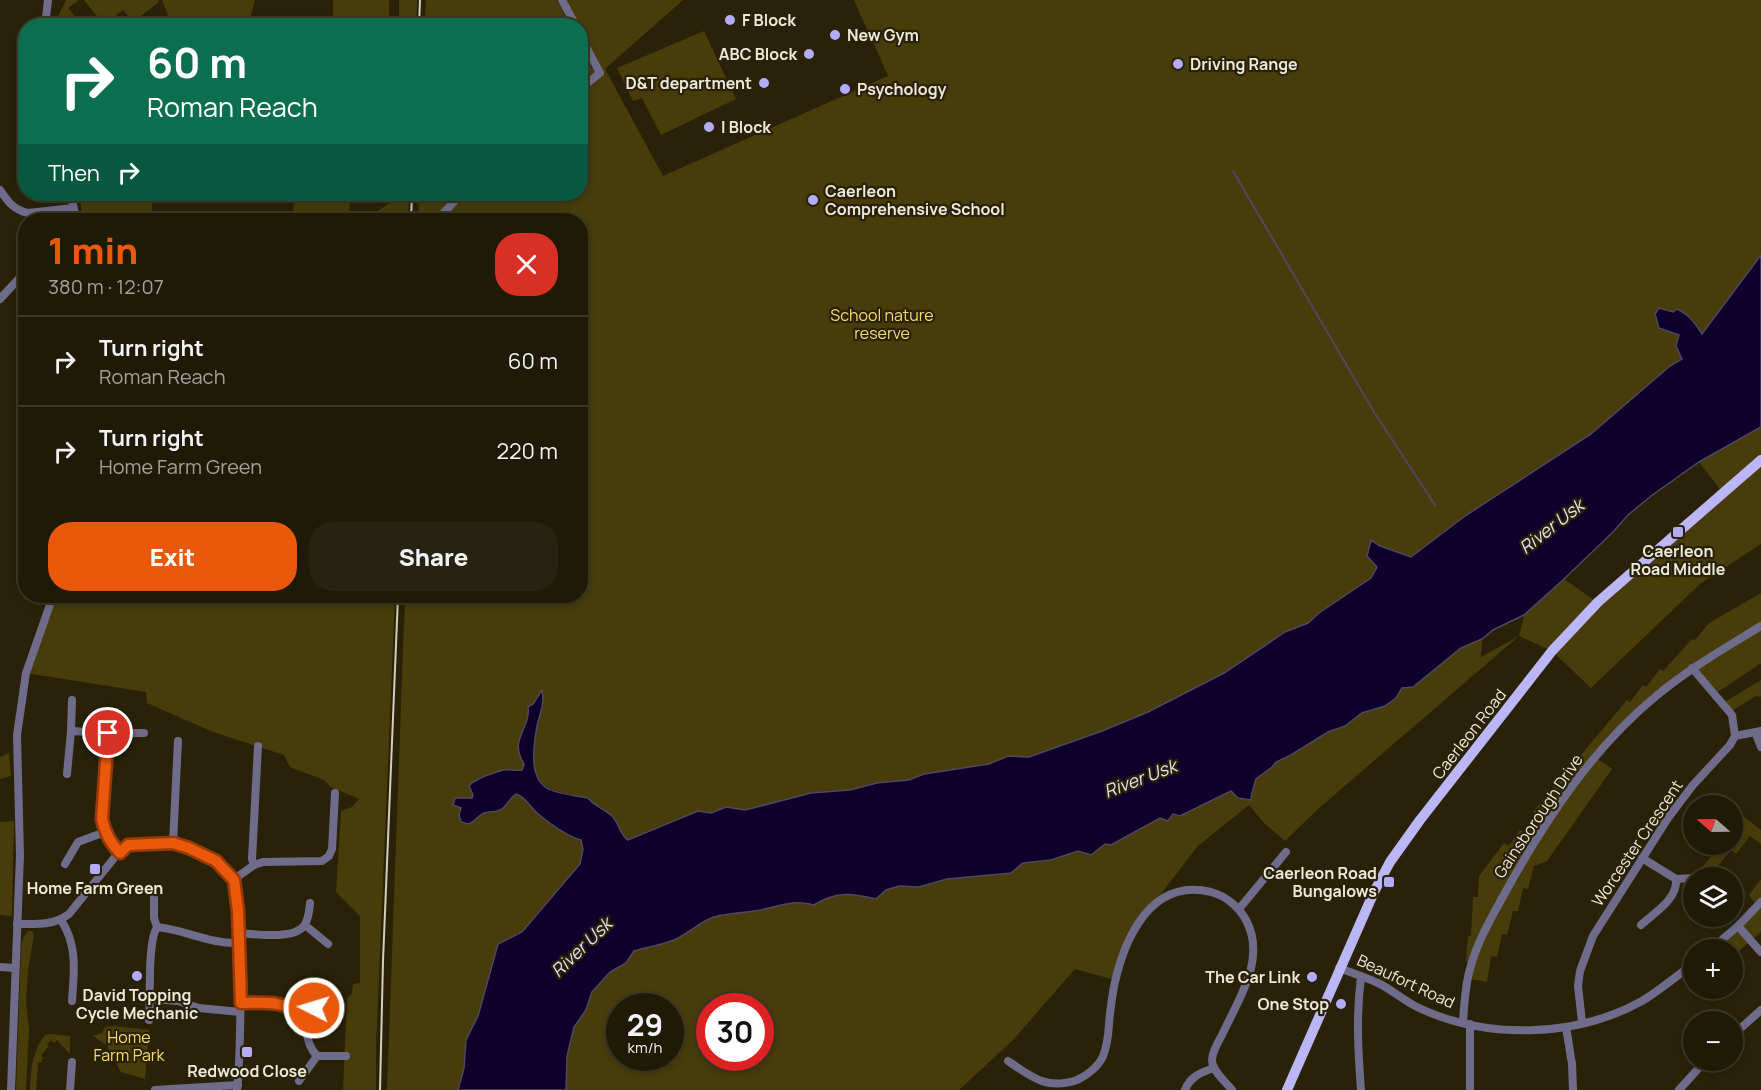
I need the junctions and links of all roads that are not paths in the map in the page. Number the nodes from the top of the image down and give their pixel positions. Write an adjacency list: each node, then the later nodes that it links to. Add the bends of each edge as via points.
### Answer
1 (48, 0): 3 (street)
2 (562, 0): 4 (street)
3 (46, 18)
4 (572, 18)
5 (588, 50): 6 (street, via 600,73)
6 (588, 83)
7 (0, 190): 10 (street, via 21,212)
8 (72, 201): 10 (street)
9 (455, 201): 12 (street)
10 (73, 208): 11 (street)
11 (74, 213)
12 (444, 213)
13 (18, 280): 14 (street)
14 (0, 299)
15 (1761, 460): 59 (main road, Caerleon Road, via 1598,602 1552,651 1390,862)
16 (50, 603): 46 (street, via 26,673 18,720)
17 (1761, 626): 18 (street, Gainsborough Drive)
18 (1692, 668): 24 (street, via 1732,715); 70 (street, Gainsborough Drive, via 1634,716 1595,757 1521,863 1470,968)
19 (72, 700): 20 (street)
20 (71, 731): 21 (street); 28 (street)
21 (108, 733): 22 (street); 30 (street, via 102,819)
22 (144, 733)
23 (1758, 733): 24 (street); 27 (street)
24 (1735, 736): 34 (street, Worcester Crescent, via 1676,807)
25 (178, 741): 31 (street)
26 (258, 746): 36 (street)
27 (1761, 747)
28 (67, 774)
29 (335, 792): 36 (street, via 329,856 322,861)
30 (105, 832): 33 (street); 35 (street, via 78,842)
31 (173, 843): 33 (street, via 128,845); 39 (street, via 216,861)
32 (1286, 852): 43 (street)
33 (120, 853): 44 (street)
34 (1642, 858): 37 (street); 69 (street, Worcester Crescent, via 1608,909 1585,956 1578,986)
35 (64, 864)
36 (254, 865): 39 (street)
37 (1676, 879): 38 (street); 48 (street, via 1673,895)
38 (1683, 879)
39 (234, 880): 52 (street)
40 (154, 894): 49 (street)
41 (1761, 902): 45 (street)
42 (310, 903): 47 (street)
43 (1239, 909): 77 (street, via 1251,929 1254,957 1245,987 1213,1055); 81 (street, via 1213,893 1188,890 1166,896 1149,909 1131,935 1120,962 1107,1044 1099,1064 1082,1078)
44 (61, 920): 46 (street, via 52,924); 64 (street, via 70,934 74,960)
45 (1743, 921)
46 (17, 924): 58 (street)
47 (305, 925): 52 (street, via 290,934); 55 (street)
48 (1641, 925)
49 (157, 927): 54 (street, via 216,943); 63 (street, via 153,936)
50 (1737, 927): 53 (street)
51 (1739, 927): 56 (street)
52 (238, 933): 54 (street)
53 (1723, 939)
54 (239, 943): 65 (street)
55 (328, 944)
56 (1761, 952)
57 (0, 967): 58 (street)
58 (15, 968): 82 (street)
59 (1340, 968): 61 (street, Beaufort Road); 87 (main road, Caerleon Road)
60 (1683, 971): 69 (street, Beaufort Road, via 1640,1002)
61 (1361, 976): 70 (street, Beaufort Road, via 1417,1007); 88 (street, via 1357,1007)
62 (315, 991): 67 (street, via 314,1008)
63 (151, 999): 65 (street, via 178,1001 199,1008); 68 (street)
64 (72, 1001)
65 (240, 1007): 67 (street, via 277,1003); 80 (street)
66 (1761, 1010): 71 (street)
67 (300, 1013): 73 (street, via 309,1048)
68 (149, 1020)
69 (1582, 1022): 72 (street, Beaufort Road)
70 (1466, 1023): 72 (street, Beaufort Road, via 1530,1031); 89 (street, Gainsborough Drive)
71 (1743, 1026)
72 (1566, 1027): 90 (street)
73 (317, 1056): 74 (street); 79 (street)
74 (346, 1056)
75 (1008, 1060): 81 (street, via 1036,1080)
76 (72, 1062): 83 (street)
77 (1214, 1068): 85 (street, via 1200,1072); 86 (street)
78 (1696, 1071): 91 (street)
79 (299, 1081)
80 (237, 1088): 84 (street)
81 (1058, 1088)
82 (11, 1090)
83 (70, 1090)
84 (155, 1090)
85 (1185, 1090)
86 (1232, 1090)
87 (1287, 1090)
88 (1361, 1090)
89 (1470, 1090)
90 (1573, 1090)
91 (1679, 1090)

